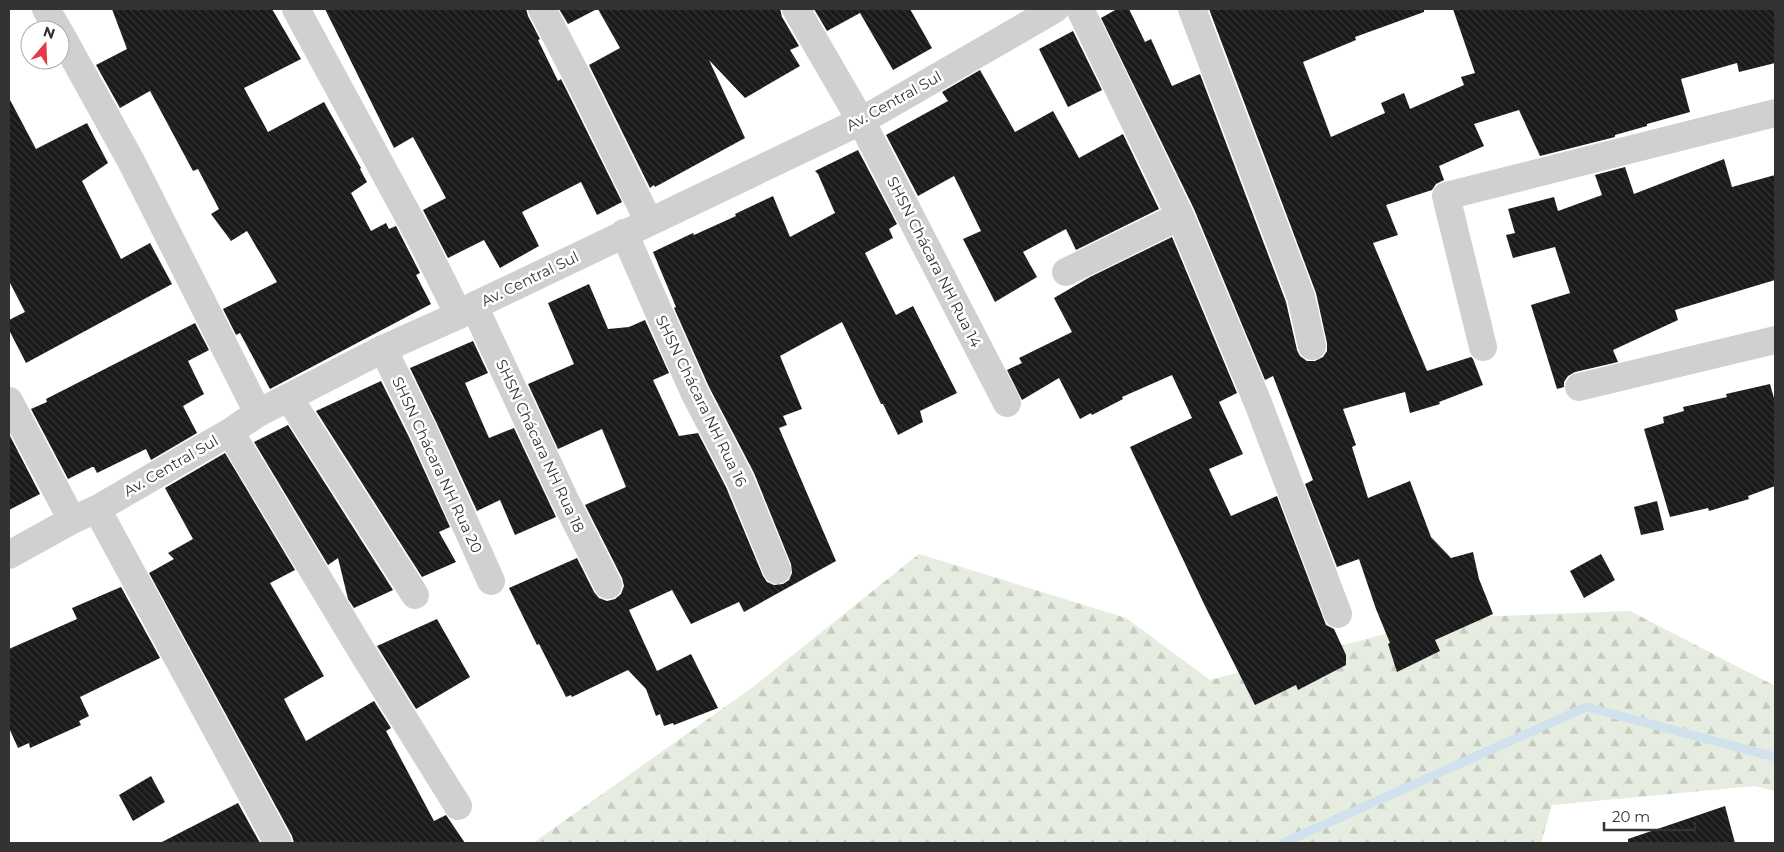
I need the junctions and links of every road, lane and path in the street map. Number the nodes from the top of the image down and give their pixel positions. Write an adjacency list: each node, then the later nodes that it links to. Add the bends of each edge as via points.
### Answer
1 (46, 9): 8 (street)
2 (296, 9): 16 (street, SHSN Chácara NH Rua 18, via 424,245)
3 (542, 9): 13 (street)
4 (796, 9): 11 (street, SHSN Chácara NH Rua 14)
5 (1080, 9): 12 (street)
6 (1192, 9): 18 (street, via 1301,297)
7 (1047, 11): 11 (street, Av. Central Sul)
8 (52, 20)
9 (70, 52): 25 (street, via 131,161)
10 (1775, 113): 19 (street, via 1446,196)
11 (861, 121): 13 (street, Av. Central Sul); 24 (street, SHSN Chácara NH Rua 14)
12 (1180, 216): 15 (street); 34 (street, via 1258,402)
13 (649, 222): 14 (street, Av. Central Sul)
14 (624, 233): 16 (street, Av. Central Sul); 30 (street, SHSN Chácara NH Rua 16, via 695,394 740,480)
15 (1066, 272)
16 (467, 310): 20 (street, Av. Central Sul); 32 (street, SHSN Chácara NH Rua 18)
17 (1775, 340): 21 (street)
18 (1312, 346)
19 (1483, 347)
20 (382, 349): 22 (street, Av. Central Sul); 31 (street, SHSN Chácara NH Rua 20, via 423,430)
21 (1579, 387)
22 (290, 398): 25 (street, Av. Central Sul); 33 (street)
23 (9, 401): 28 (street)
24 (1006, 403)
25 (258, 414): 26 (street, Av. Central Sul)
26 (230, 432): 27 (street, Av. Central Sul); 35 (street)
27 (97, 509): 28 (street, Av. Central Sul); 36 (street)
28 (72, 520): 29 (street, Av. Central Sul)
29 (9, 555)
30 (777, 570)
31 (491, 582)
32 (608, 586)
33 (415, 595)
34 (1338, 614)
35 (458, 806)
36 (278, 843)

